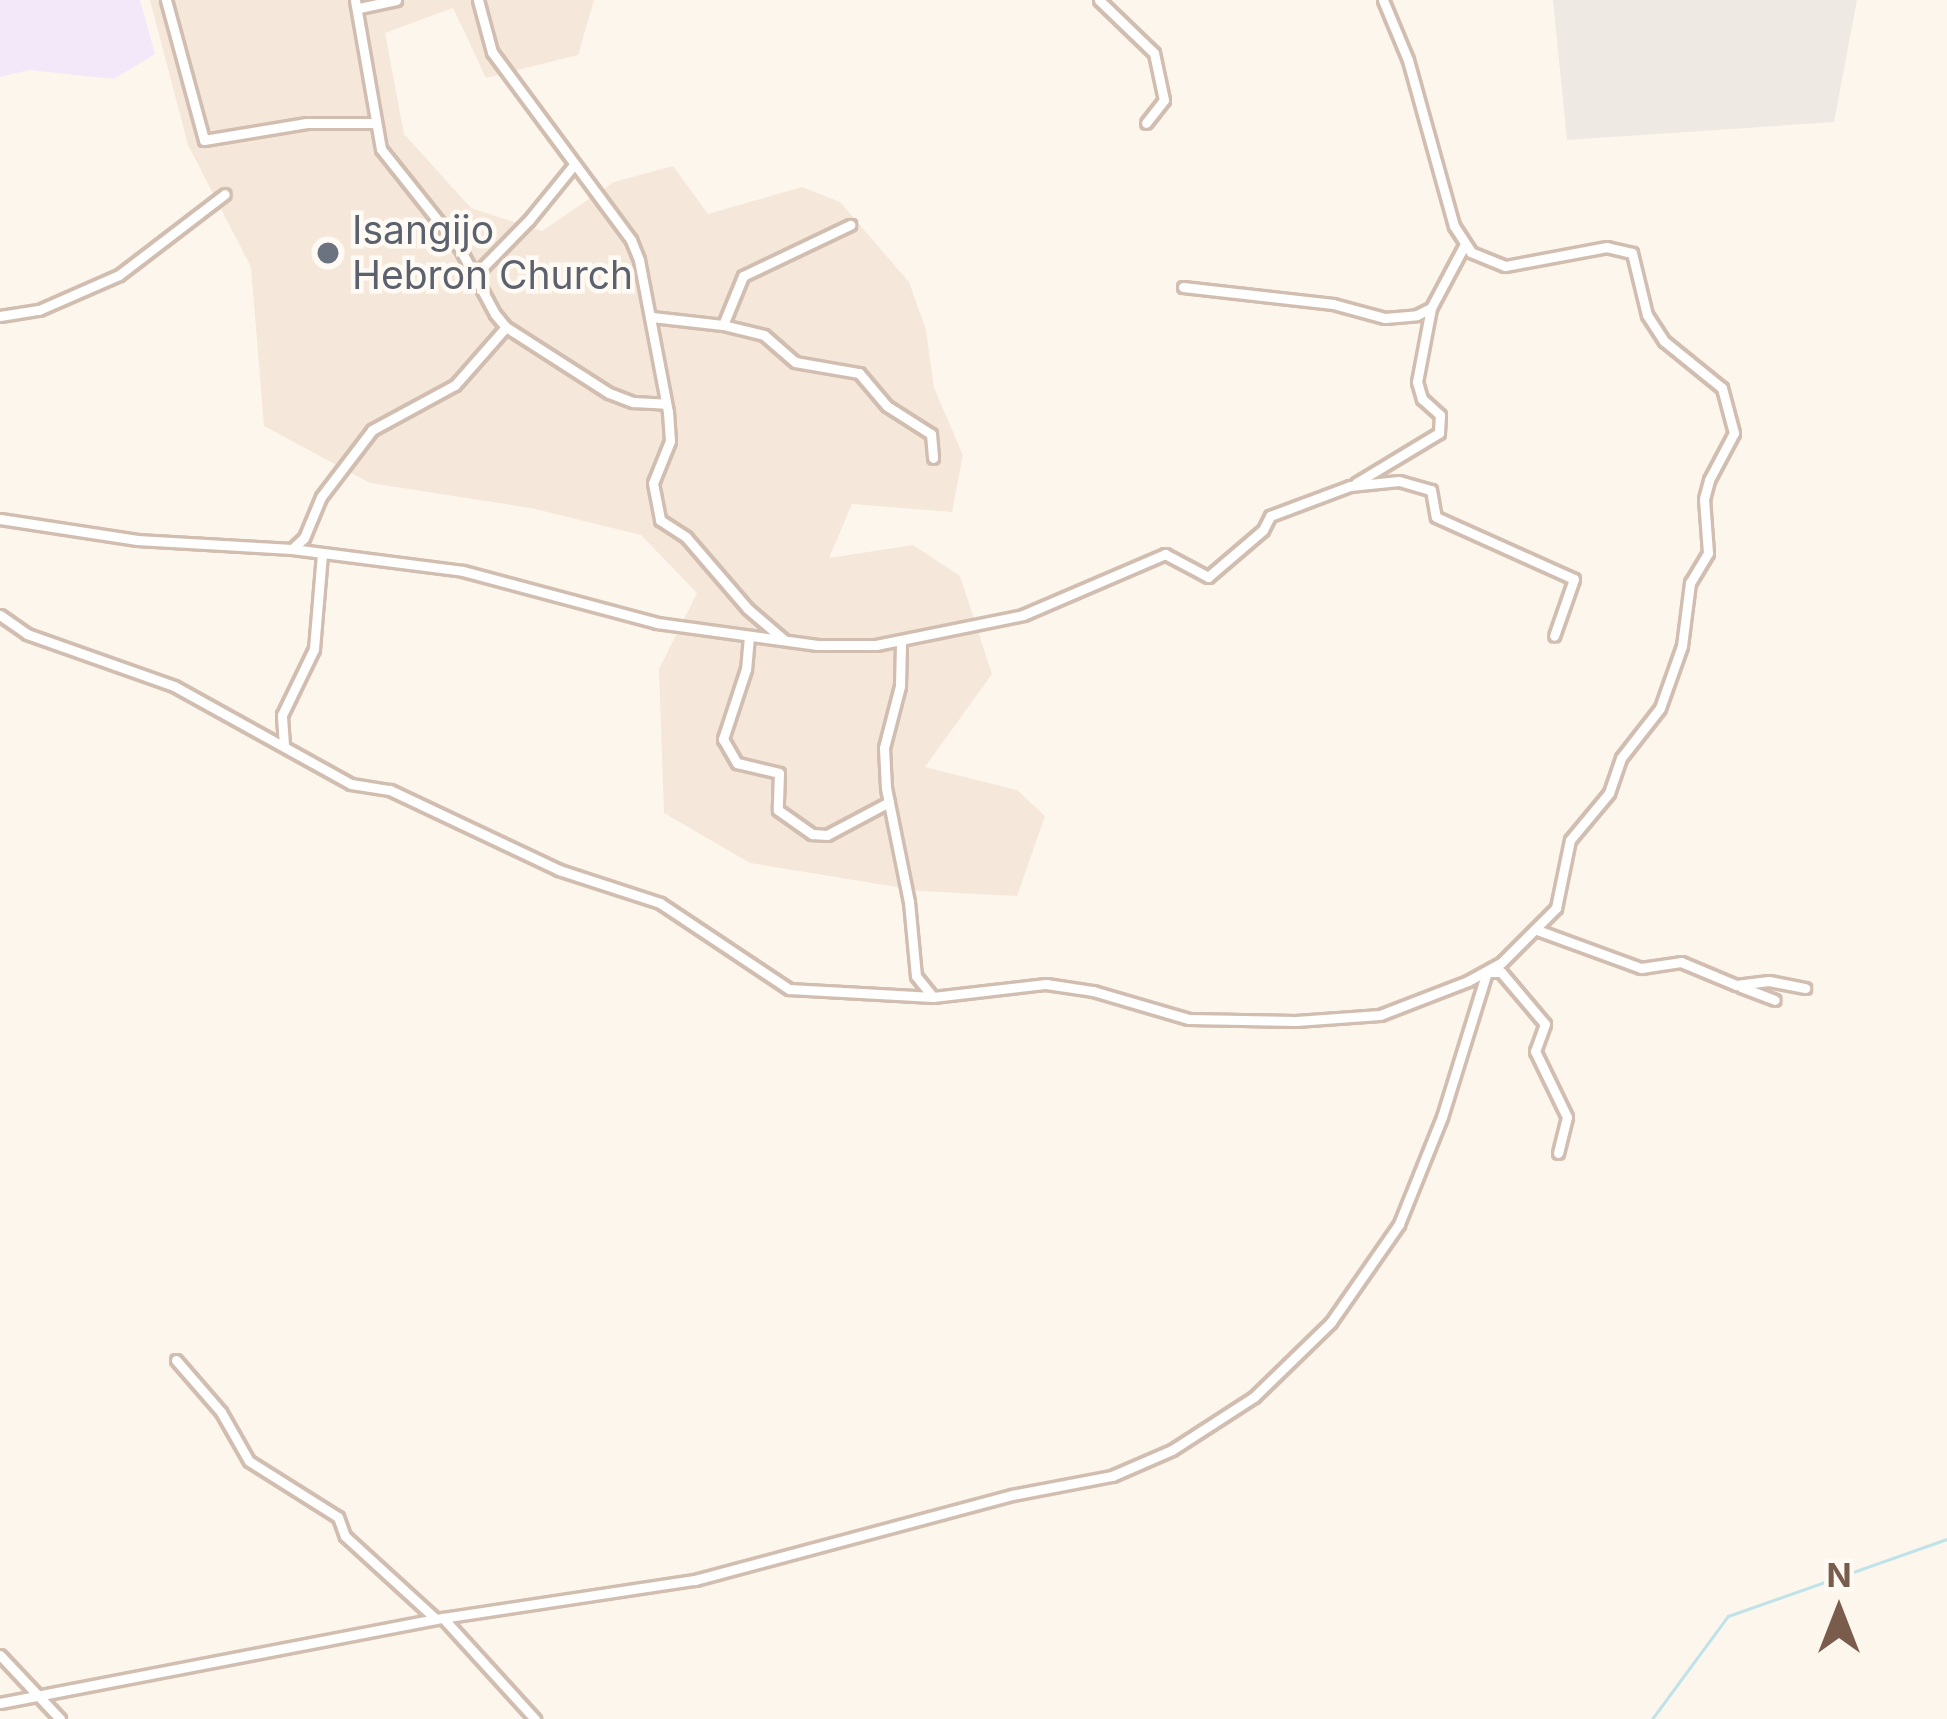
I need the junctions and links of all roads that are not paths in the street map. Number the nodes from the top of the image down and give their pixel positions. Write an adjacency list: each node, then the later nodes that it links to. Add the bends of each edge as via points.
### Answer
1 (166, 0): 7 (street, via 204,140 297,124)
2 (396, 0): 6 (street)
3 (478, 0): 9 (street, via 491,52)
4 (1099, 0): 8 (street, via 1154,53 1164,100)
5 (1382, 0): 12 (street)
6 (357, 4): 7 (street)
7 (374, 123): 13 (street, via 381,149)
8 (1146, 123)
9 (572, 167): 13 (street); 17 (street, via 631,239)
10 (225, 194): 16 (street, via 119,275 39,310)
11 (850, 225): 18 (street, via 743,276)
12 (1465, 244): 15 (street); 33 (street, via 1505,266 1606,247 1632,253 1648,315 1664,341 1722,388 1734,433 1709,480 1708,553 1687,595 1682,646 1660,708 1570,840 1556,908)
13 (476, 273): 19 (street)
14 (1184, 287): 15 (street, via 1333,304 1384,318)
15 (1431, 308): 22 (street, via 1417,389 1440,415 1439,433)
16 (0, 316)
17 (652, 317): 18 (street); 20 (street)
18 (723, 325): 21 (street, via 764,335 795,362 860,374 886,406 931,434)
19 (506, 327): 20 (street, via 609,393); 24 (street, via 446,391 372,430)
20 (667, 404): 29 (street, via 670,441 653,483 660,520)
21 (933, 458)
22 (1350, 486): 28 (street, via 1425,487 1435,494 1436,518 1571,577); 30 (street, via 1267,518 1208,577 1165,554 1023,615)
23 (0, 519): 24 (street, via 137,540)
24 (292, 549): 25 (street)
25 (322, 553): 27 (street, via 463,571 606,613); 31 (street, via 314,650 281,716)
26 (0, 615): 31 (street, via 27,634 174,686)
27 (749, 636): 29 (street); 32 (street, via 723,739 737,763 779,773 778,810 812,834 827,835)
28 (1554, 636)
29 (786, 641): 30 (street)
30 (901, 644): 32 (street, via 884,748)
31 (284, 745): 37 (street, via 351,784 390,790 559,870 660,903 789,989)
32 (889, 802): 37 (street, via 916,976)
33 (1537, 930): 34 (street); 35 (street, via 1641,968 1681,962)
34 (1487, 972): 37 (street, via 1380,1015 1296,1021 1189,1018 1046,984); 39 (street, via 1501,973 1545,1024 1535,1051 1567,1117); 41 (street, via 1399,1224 1315,1337 1254,1397 1172,1450 1112,1475 695,1580)
35 (1736, 985): 36 (street); 38 (street)
36 (1805, 988)
37 (933, 997)
38 (1774, 1000)
39 (1558, 1153)
40 (176, 1360): 41 (street, via 221,1412 249,1461 338,1517 345,1536)
41 (440, 1619): 43 (street); 46 (street)
42 (0, 1655): 43 (street)
43 (37, 1694): 44 (street); 45 (street)
44 (0, 1703)
45 (60, 1719)
46 (535, 1719)

